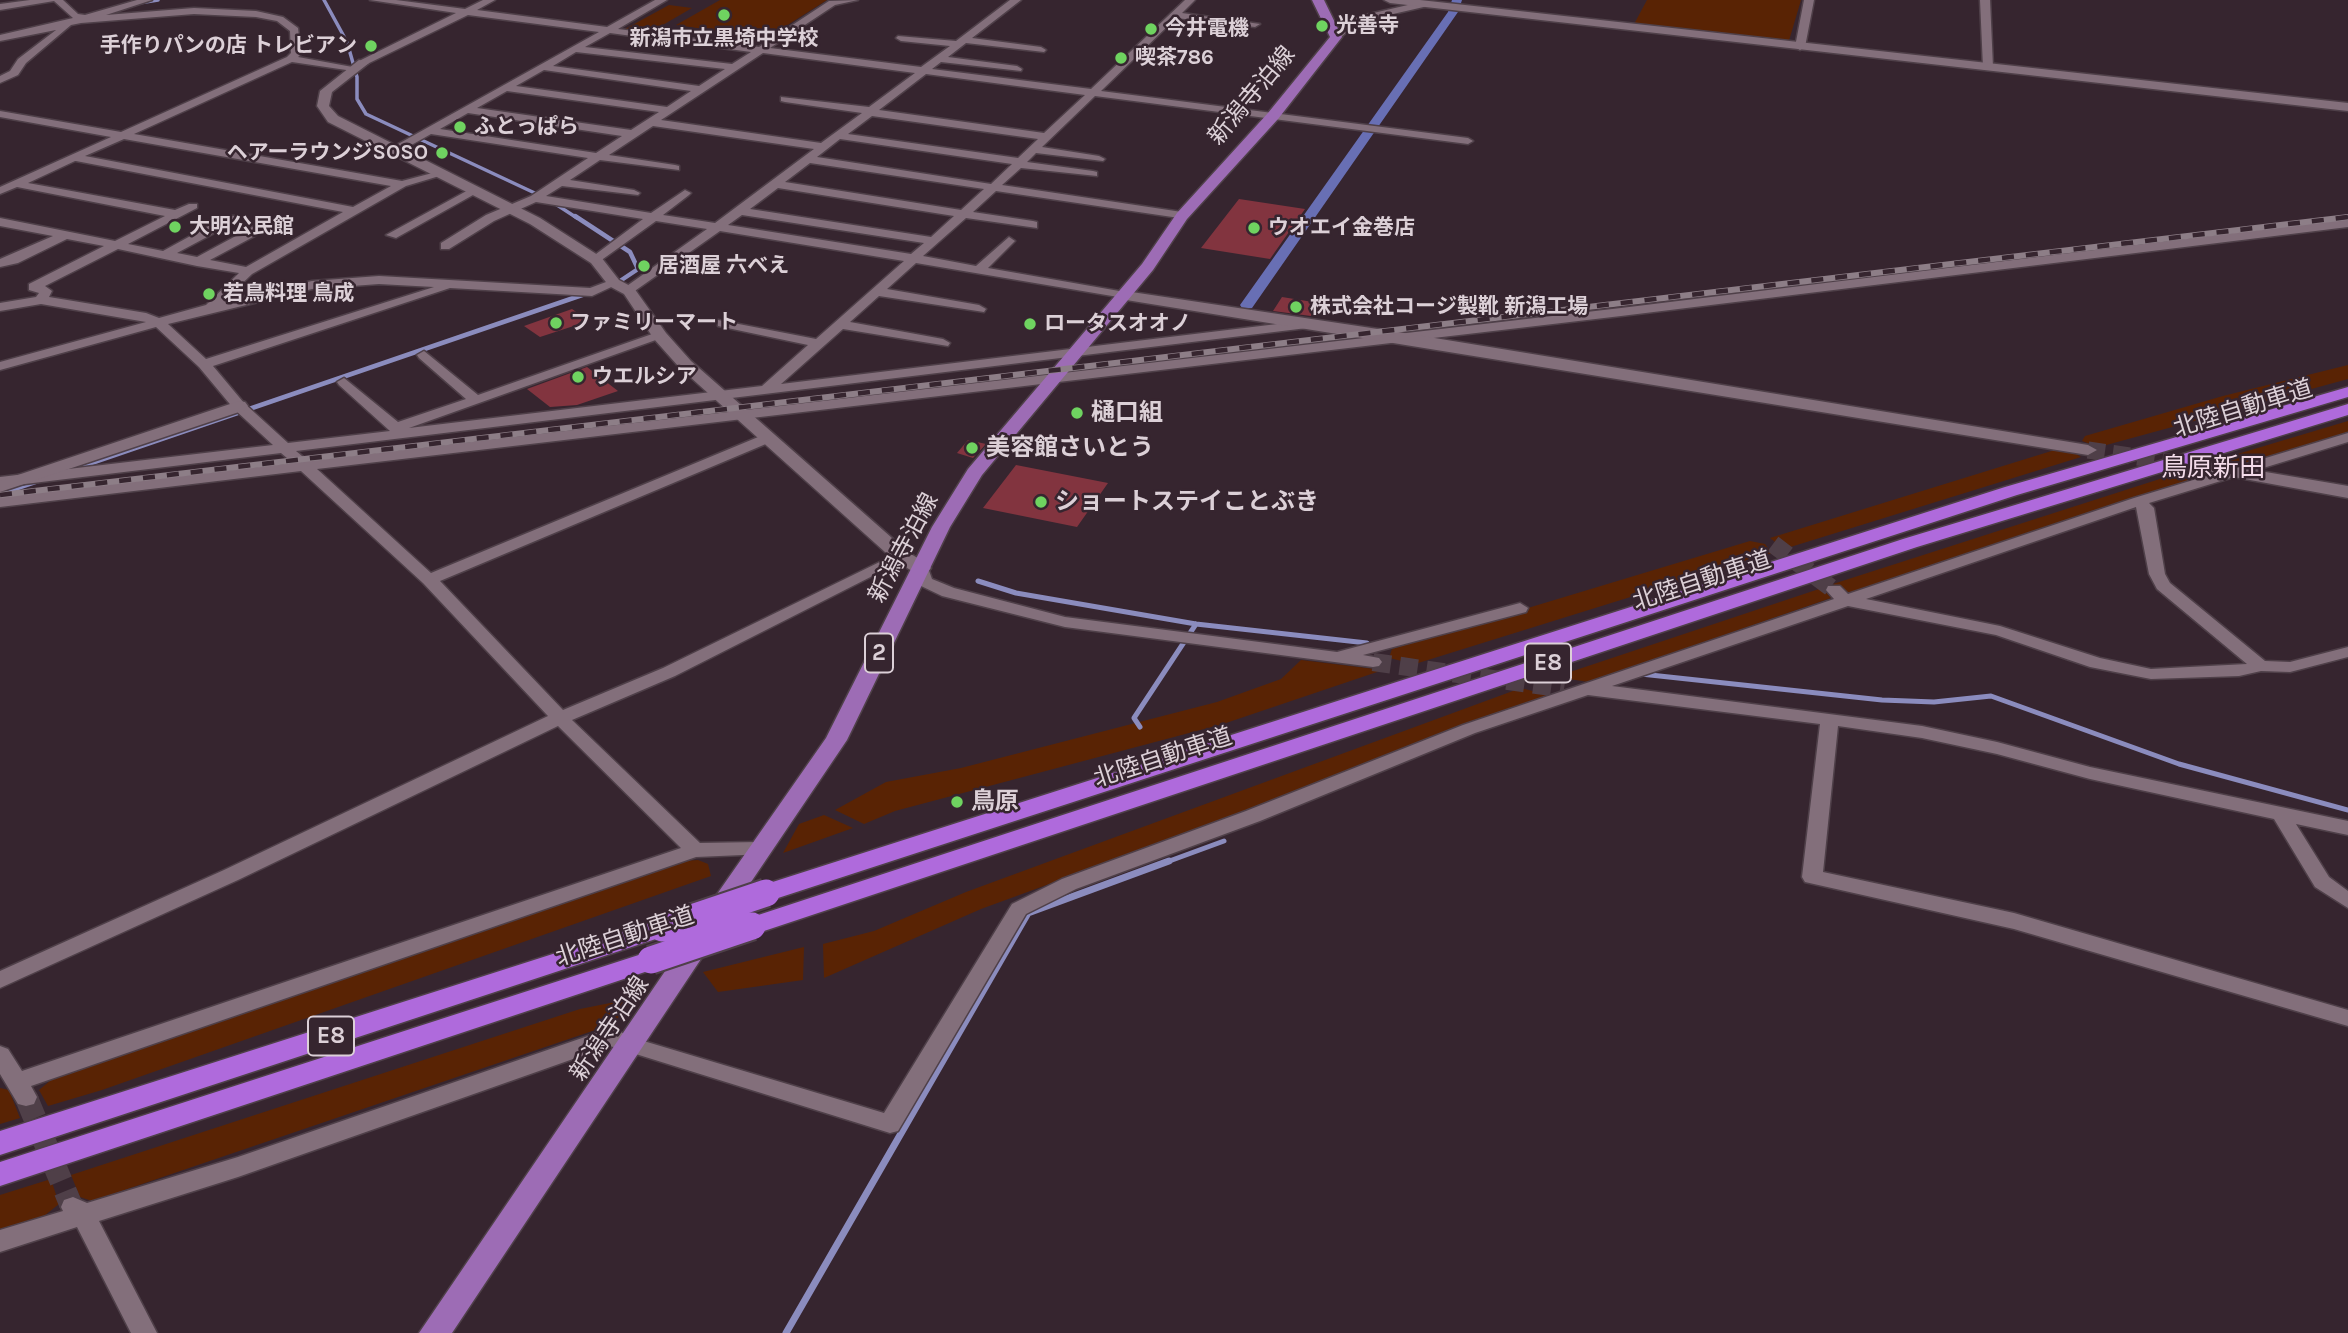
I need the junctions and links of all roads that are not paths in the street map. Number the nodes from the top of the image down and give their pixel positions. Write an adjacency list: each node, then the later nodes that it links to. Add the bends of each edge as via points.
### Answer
1 (50, 0): 16 (street)
2 (58, 0): 19 (street)
3 (143, 0): 19 (street)
4 (375, 0): 17 (street)
5 (490, 0): 17 (street)
6 (662, 0): 21 (street)
7 (853, 0): 28 (street, via 832,3)
8 (1016, 0): 25 (street)
9 (1190, 0): 18 (street)
10 (1318, 0): 22 (main road)
11 (1390, 0): 14 (street)
12 (1809, 0): 26 (street)
13 (1985, 0): 35 (street)
14 (1425, 4): 15 (street); 22 (street, via 1355,20)
15 (1463, 4): 26 (street)
16 (0, 7)
17 (466, 12): 21 (street); 32 (street)
18 (1174, 15): 20 (street); 41 (street)
19 (76, 21): 23 (street); 30 (street, via 194,11 256,14 280,19 295,30 296,54); 38 (street)
20 (1255, 23)
21 (610, 29): 27 (street); 28 (street)
22 (1336, 37): 48 (main road, 新潟寺泊線 / 2)
23 (0, 38)
24 (901, 38): 25 (street)
25 (961, 42): 29 (street); 31 (street)
26 (1800, 47): 35 (street)
27 (575, 49): 33 (street); 34 (street)
28 (762, 49): 34 (street); 37 (street)
29 (1041, 50)
30 (291, 59): 32 (street); 52 (street)
31 (940, 59): 36 (street); 37 (street)
32 (358, 65): 58 (street, via 326,91 324,106 333,119)
33 (541, 67): 39 (street); 40 (street)
34 (733, 67): 40 (street)
35 (1989, 67): 43 (street)
36 (1017, 69)
37 (926, 70): 41 (street); 46 (street)
38 (0, 80)
39 (506, 88): 44 (street); 45 (street)
40 (700, 89): 45 (street)
41 (1096, 92): 48 (street); 54 (street)
42 (785, 99): 46 (street)
43 (2348, 107)
44 (468, 110): 50 (street); 51 (street)
45 (667, 110): 49 (street)
46 (870, 112): 53 (street); 54 (street)
47 (0, 114): 52 (street)
48 (1273, 116): 55 (street); 85 (main road, 新潟寺泊線 / 2)
49 (650, 122): 51 (street); 56 (street)
50 (429, 131): 58 (street); 60 (street)
51 (633, 134): 60 (street)
52 (122, 135): 59 (street); 70 (street)
53 (839, 136): 56 (street); 63 (street)
54 (1047, 138): 57 (street)
55 (1468, 141)
56 (823, 147): 61 (street)
57 (1035, 149): 62 (street); 63 (street)
58 (396, 150): 65 (street)
59 (76, 158): 69 (street); 79 (street)
60 (596, 158): 64 (street); 68 (street)
61 (807, 159): 71 (street); 72 (street)
62 (1099, 159)
63 (1020, 163): 66 (street); 72 (street)
64 (675, 168)
65 (440, 174): 70 (street); 73 (street)
66 (1093, 174)
67 (0, 181): 69 (street)
68 (559, 182): 75 (street); 77 (street)
69 (16, 184): 74 (street); 83 (street)
70 (402, 184): 79 (street)
71 (775, 184): 81 (street); 82 (street)
72 (995, 186): 82 (street); 85 (street)
73 (476, 190): 80 (street); 93 (street)
74 (0, 191)
75 (634, 192)
76 (685, 193): 84 (street)
77 (535, 198): 80 (street); 84 (street)
78 (193, 206): 83 (street)
79 (356, 211): 104 (street)
80 (511, 211): 97 (street, via 490,218); 100 (street)
81 (740, 211): 90 (street); 94 (street)
82 (964, 213): 89 (street); 94 (street)
83 (176, 214): 96 (street)
84 (654, 216): 90 (street); 100 (street)
85 (1182, 216): 109 (main road, 新潟寺泊線 / 2)
86 (231, 219): 98 (street)
87 (0, 222): 92 (street)
88 (2348, 223): 119 (street)
89 (1033, 225)
90 (718, 226): 99 (street); 108 (street)
91 (262, 227): 102 (street)
92 (65, 235): 96 (street); 101 (street, via 14,260)
93 (392, 236)
94 (934, 241): 99 (street)
95 (1009, 242): 103 (street)
96 (118, 245): 98 (street); 110 (street, via 34,287 46,291)
97 (445, 246)
98 (164, 255): 102 (street)
99 (911, 258): 103 (street); 107 (street)
100 (596, 260): 105 (street)
101 (0, 262)
102 (197, 262): 104 (street)
103 (979, 270): 109 (street)
104 (248, 271): 112 (street)
105 (614, 283): 106 (street, via 592,292); 108 (street)
106 (455, 285): 112 (street, via 379,280 312,285); 124 (street)
107 (875, 290): 113 (street); 116 (street)
108 (629, 291): 118 (street)
109 (1125, 296): 117 (street); 123 (main road, 新潟寺泊線 / 2)
110 (41, 300): 111 (street); 115 (street, via 146,317)
111 (0, 307)
112 (211, 307): 115 (street)
113 (979, 309)
114 (723, 323): 120 (street)
115 (160, 324): 124 (street); 125 (street)
116 (839, 324): 120 (street); 121 (street)
117 (1302, 325): 119 (street); 123 (street)
118 (660, 336): 130 (street); 131 (street)
119 (1398, 337): 126 (street); 140 (street)
120 (817, 343): 128 (street)
121 (943, 343)
122 (424, 355): 131 (street)
123 (1073, 355): 126 (main road, 新潟寺泊線 / 2); 128 (street)
124 (204, 364): 132 (street)
125 (0, 366)
126 (1053, 378): 134 (street); 150 (main road, 新潟寺泊線 / 2, via 974,473)
127 (344, 382): 135 (street)
128 (768, 388): 130 (street)
129 (2348, 391): 170 (highway, 北陸自動車道 / E8, bridge, via 1972,503)
130 (718, 393): 134 (street); 138 (street)
131 (476, 400): 135 (street)
132 (239, 407): 139 (street); 144 (street)
133 (2348, 409): 171 (highway, 北陸自動車道 / E8, bridge, via 1910,543)
134 (741, 415): 137 (street); 141 (street)
135 (396, 428): 138 (street)
136 (2348, 437): 143 (street)
137 (768, 438): 149 (street); 151 (street)
138 (370, 439): 139 (street)
139 (287, 450): 141 (street); 144 (street)
140 (2088, 450)
141 (305, 466): 148 (street); 151 (street)
142 (2207, 467): 143 (street)
143 (2232, 473): 146 (street); 147 (street)
144 (20, 480): 145 (street)
145 (0, 485)
146 (2348, 492)
147 (2139, 501): 152 (street); 157 (street, via 2146,508 2163,586)
148 (0, 502)
149 (902, 557): 150 (street); 159 (street, via 669,672)
150 (921, 568): 155 (street, via 925,582 947,592 1065,622); 163 (main road, 新潟寺泊線 / 2, via 836,740)
151 (429, 580): 159 (street)
152 (1839, 595): 157 (street, via 2000,631 2096,663 2151,674); 158 (street)
153 (1520, 608): 155 (street)
154 (2348, 652): 157 (street, via 2290,667)
155 (1334, 657): 156 (street)
156 (1373, 662)
157 (2261, 666)
158 (1575, 689): 160 (street); 168 (street, via 1069,884 1019,909 890,1124)
159 (559, 718): 164 (street); 166 (street)
160 (1830, 719): 161 (street, via 1922,732); 167 (street, via 1812,877 2014,921)
161 (2280, 813): 162 (street); 165 (street, via 2322,882)
162 (2348, 828)
163 (759, 849): 164 (street); 168 (main road, 新潟寺泊線 / 2)
164 (695, 850): 169 (street, via 22,1090)
165 (2348, 901)
166 (0, 980)
167 (2348, 1018)
168 (631, 1046): 172 (street, via 611,1037 238,1167); 175 (main road, 新潟寺泊線 / 2)
169 (0, 1055)
170 (0, 1143)
171 (0, 1174)
172 (76, 1209): 173 (street); 174 (street)
173 (0, 1241)
174 (144, 1333)
175 (434, 1333)

